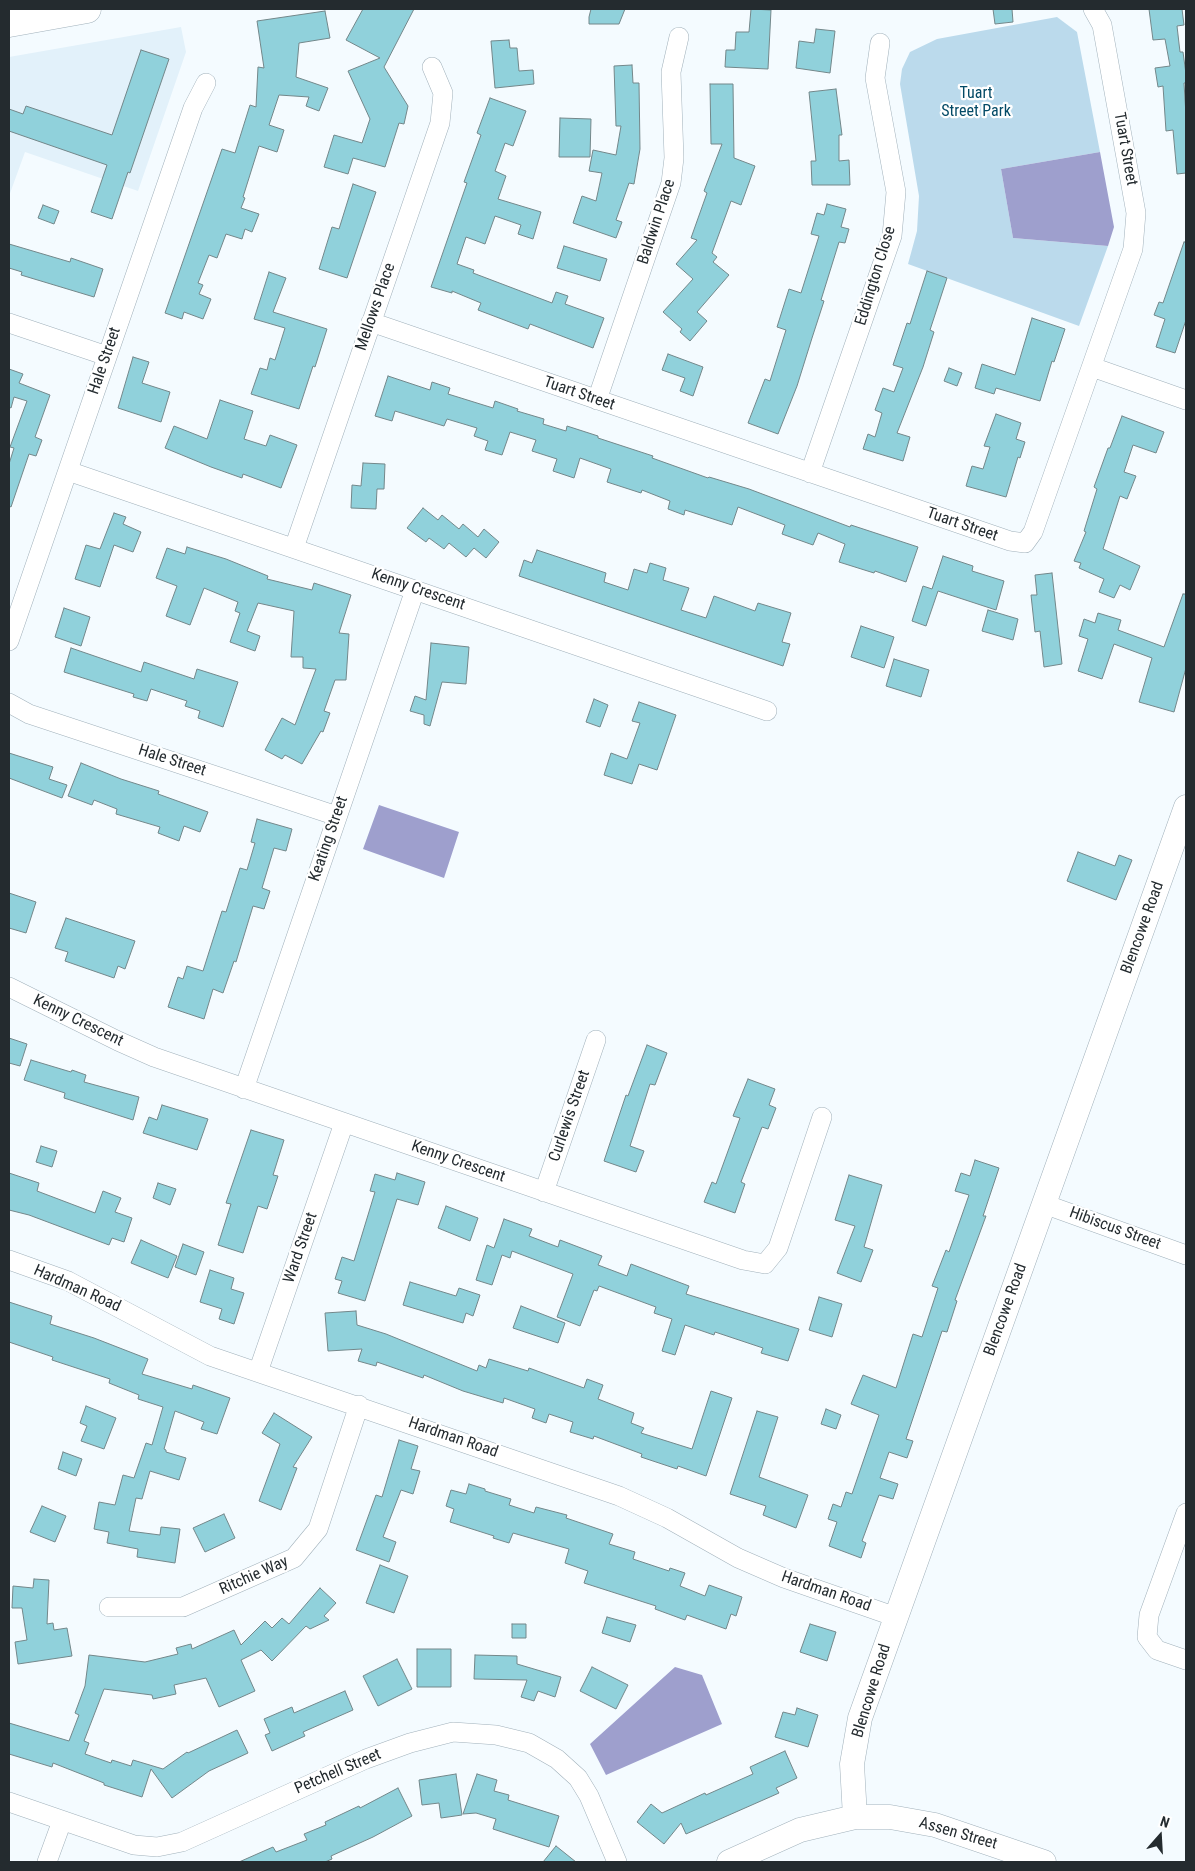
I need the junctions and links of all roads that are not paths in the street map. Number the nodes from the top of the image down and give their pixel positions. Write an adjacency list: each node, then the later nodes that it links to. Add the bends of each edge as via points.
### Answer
1 (1093, 9): 12 (street, Tuart Street, via 1102,25 1136,213 1133,249)
2 (80, 10): 3 (main road); 4 (main road, via 47,23)
3 (9, 23)
4 (9, 31)
5 (679, 37): 13 (street, Baldwin Place, via 671,72 674,158 671,183)
6 (880, 43): 16 (street, Eddington Close, via 875,78 896,192 892,236)
7 (432, 67): 9 (street, Mellows Place, via 443,93 440,123)
8 (206, 83): 11 (street, Hale Street, via 193,108)
9 (371, 322): 13 (street, Tuart Street); 17 (street, Mellows Place)
10 (9, 323): 11 (street)
11 (106, 356): 15 (street, Hale Street)
12 (1092, 367): 14 (street); 16 (street, Tuart Street, via 1033,532 1025,543 1010,541)
13 (597, 400): 16 (street, Tuart Street)
14 (1186, 400)
15 (68, 471): 17 (street, Kenny Crescent); 19 (street, Hale Street)
16 (810, 473)
17 (294, 548): 18 (street, Kenny Crescent)
18 (416, 590): 21 (street, Kenny Crescent); 23 (street, Keating Street)
19 (9, 642)
20 (9, 703): 23 (street, Hale Street, via 29,714)
21 (767, 711)
22 (1186, 807): 30 (street, Blencowe Road)
23 (337, 816): 26 (street, Keating Street)
24 (9, 987): 26 (street, Kenny Crescent, via 154,1057)
25 (596, 1040): 29 (street, Curlewis Street)
26 (244, 1088): 28 (street, Kenny Crescent)
27 (822, 1117): 29 (street, Kenny Crescent, via 778,1248 766,1264 743,1260)
28 (344, 1123): 29 (street, Kenny Crescent); 33 (street, Ward Street)
29 (544, 1192)
30 (1044, 1204): 31 (street, Hibiscus Street); 37 (street, Blencowe Road)
31 (1186, 1255)
32 (9, 1260): 33 (street, Hardman Road, via 68,1281 210,1356)
33 (258, 1372): 34 (street, Hardman Road)
34 (359, 1405): 36 (street, Ritchie Way, via 318,1528 294,1558 183,1607); 37 (street, Hardman Road, via 619,1496 667,1518 738,1558 784,1578)
35 (1186, 1513): 38 (street, via 1149,1615 1147,1637 1157,1650)
36 (109, 1607)
37 (896, 1616): 40 (street, Blencowe Road, via 860,1718 852,1764)
38 (1186, 1660)
39 (9, 1802): 41 (street, Petchell Street)
40 (855, 1817): 44 (street, Assen Street, via 800,1830); 45 (street, Assen Street, via 890,1817 935,1825)
41 (62, 1821): 42 (street); 43 (street, Petchell Street, via 134,1845 157,1847 182,1842 366,1759 410,1743 453,1732 496,1735 529,1744 557,1759 578,1778)
42 (47, 1862)
43 (617, 1862)
44 (728, 1862)
45 (1044, 1862)

